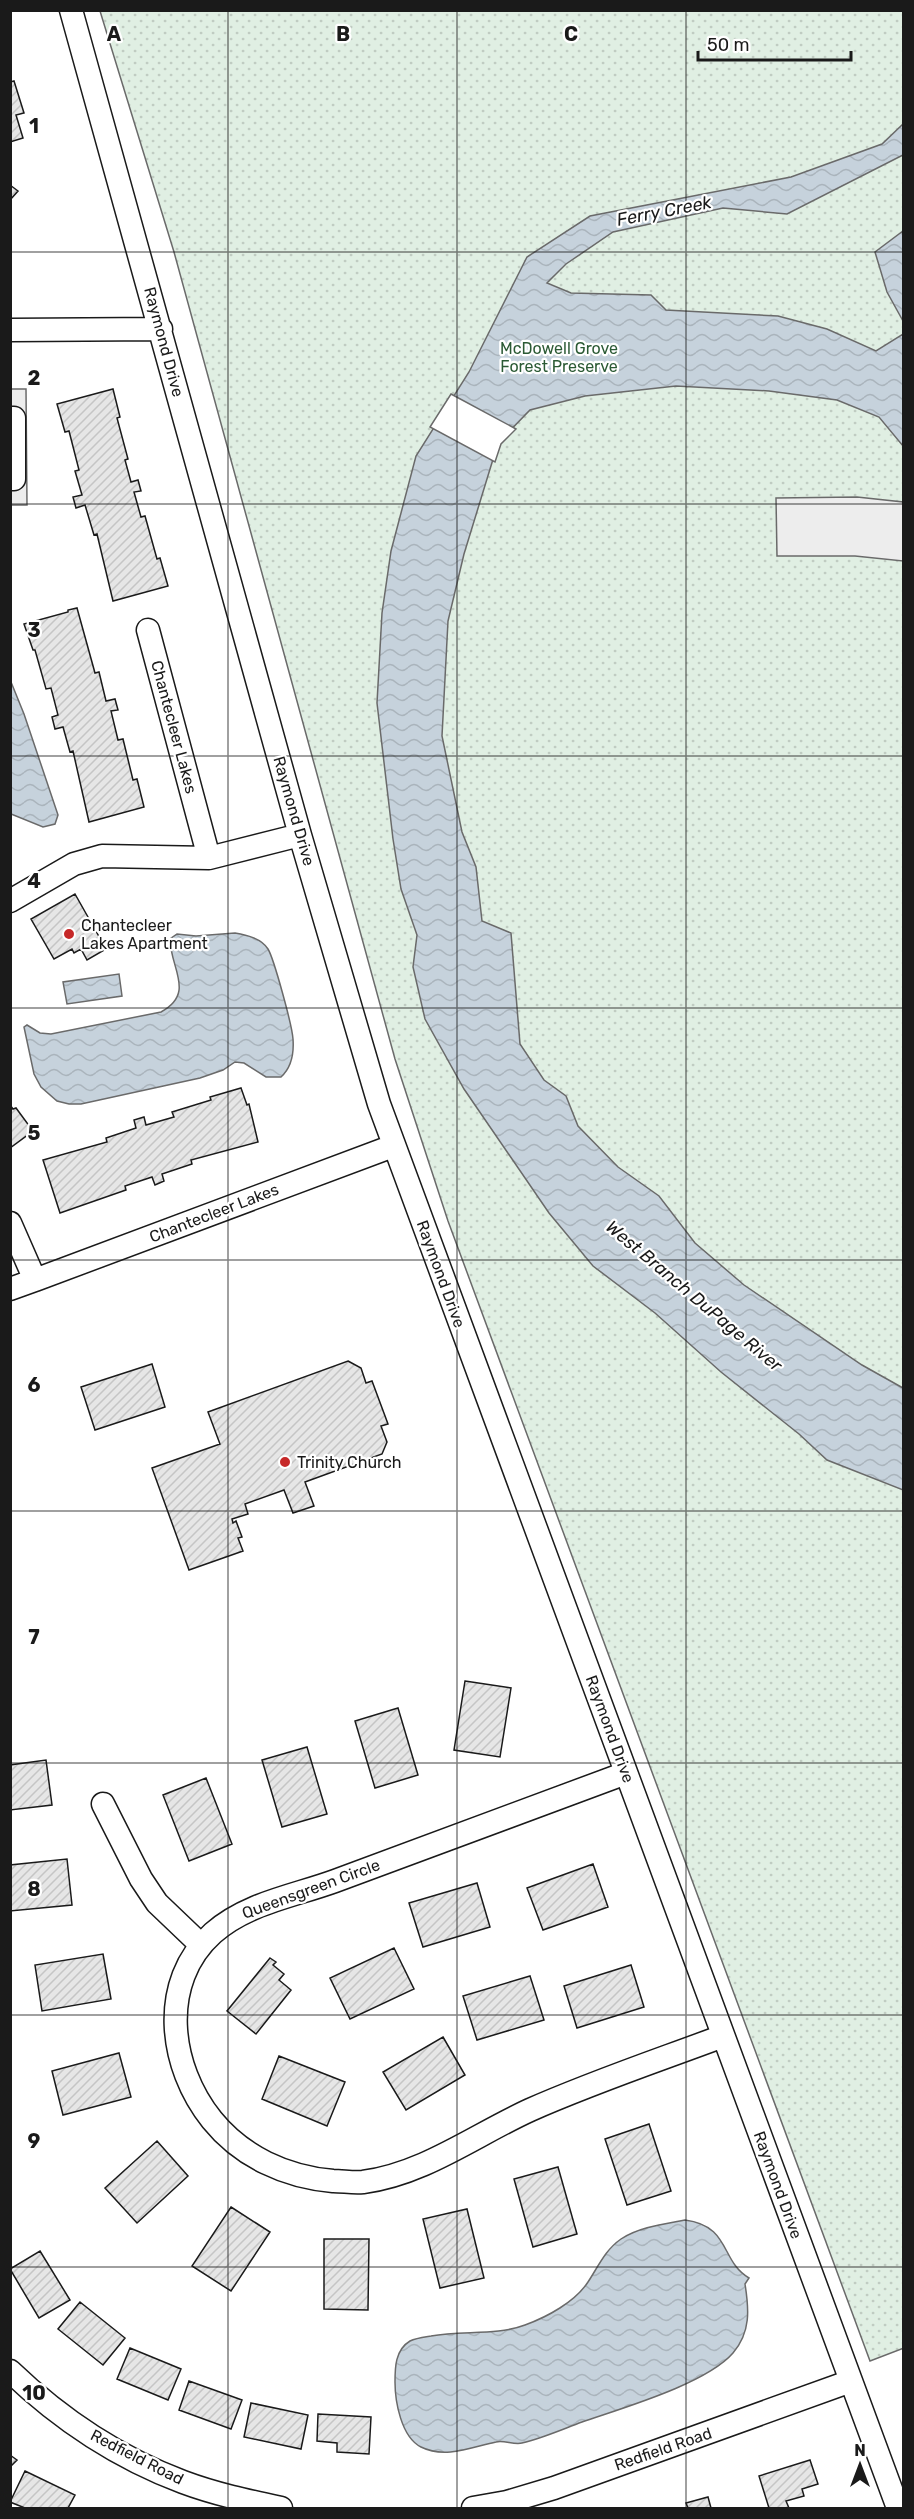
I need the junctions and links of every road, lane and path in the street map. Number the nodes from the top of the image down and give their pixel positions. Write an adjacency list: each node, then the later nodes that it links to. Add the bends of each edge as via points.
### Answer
1 (71, 10): 2 (street, Raymond Drive)
2 (161, 329): 3 (street); 7 (street, Raymond Drive)
3 (10, 330)
4 (10, 418): 5 (street, via 14,418 14,479)
5 (10, 479)
6 (148, 630): 8 (street, Chantecleer Lakes)
7 (300, 835): 8 (street); 10 (street, Raymond Drive)
8 (208, 858): 9 (street, via 102,856 74,864)
9 (10, 901)
10 (393, 1146): 12 (street, Chantecleer Lakes); 14 (street, Raymond Drive)
11 (11, 1224): 12 (street)
12 (35, 1280): 13 (street, Chantecleer Lakes)
13 (10, 1289)
14 (626, 1773): 16 (street, Queensgreen Circle, via 250,1909 225,1923); 17 (street, Raymond Drive)
15 (104, 1804): 16 (street, via 157,1903)
16 (201, 1945): 17 (street, Queensgreen Circle, via 187,1966 176,2004 178,2054 187,2082 213,2121 245,2152 276,2169 309,2179 360,2182 400,2175 528,2111)
17 (723, 2036): 19 (street, Raymond Drive)
18 (10, 2371): 20 (street, Redfield Road, via 53,2408 120,2453 184,2482)
19 (851, 2381): 21 (street, Redfield Road, via 554,2488); 22 (street, Raymond Drive)
20 (281, 2508)
21 (473, 2508)
22 (898, 2508)

